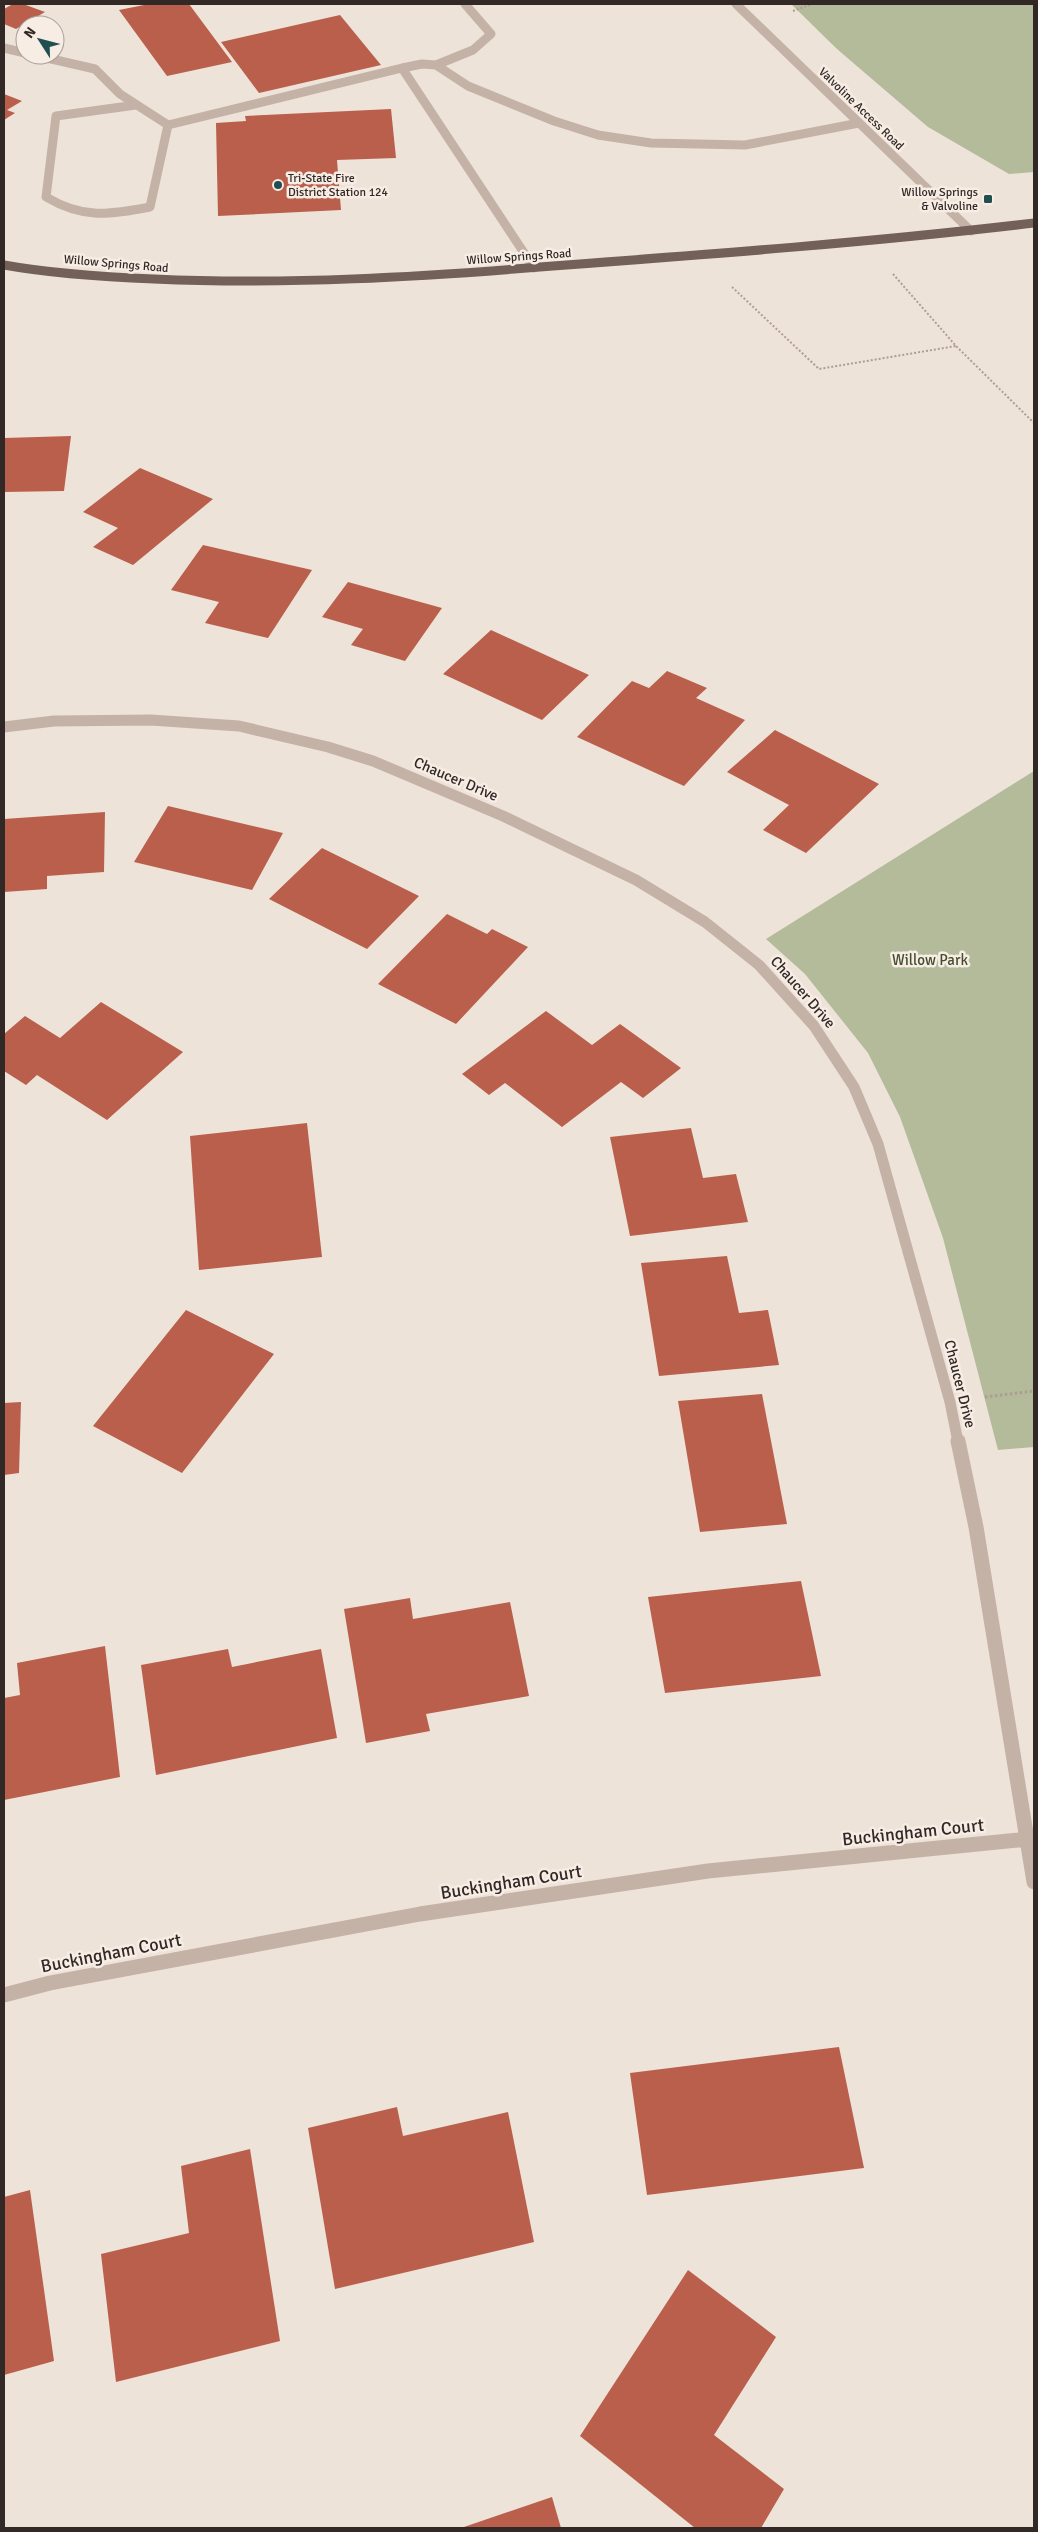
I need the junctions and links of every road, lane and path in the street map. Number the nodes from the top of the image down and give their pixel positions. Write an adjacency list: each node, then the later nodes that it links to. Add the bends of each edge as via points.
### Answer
1 (465, 4): 4 (street, via 490,34 473,50)
2 (736, 4): 7 (street, Valvoline Access Road)
3 (65, 62): 6 (street, via 95,68 120,94)
4 (436, 64): 5 (street); 7 (street, via 468,86 554,121 598,135 651,143 745,145)
5 (402, 68): 8 (street); 14 (street)
6 (136, 105): 8 (street); 8 (street, via 56,116 46,196 66,209 111,215 150,207)
7 (859, 123): 10 (street, Valvoline Access Road)
8 (168, 125)
9 (1034, 223): 10 (main road, Willow Springs Road)
10 (971, 231): 11 (main road, Willow Springs Road)
11 (856, 242): 12 (main road, Willow Springs Road); 15 (path, via 893,274)
12 (701, 257): 14 (main road, Willow Springs Road); 15 (path, via 819,369)
13 (6, 268): 14 (main road, Willow Springs Road, via 250,283)
14 (534, 268)
15 (956, 346): 16 (path)
16 (1034, 423)
17 (4, 727): 19 (street, Chaucer Drive, via 54,721 151,720 239,726 328,747 373,761 512,821 636,880 705,922 759,965 808,1019 854,1086 878,1144)
18 (1034, 1391): 19 (path)
19 (950, 1402): 20 (street, Chaucer Drive, via 976,1527)
20 (1028, 1839): 21 (street, Chaucer Drive); 22 (street, Buckingham Court, via 708,1871 439,1911 50,1983)
21 (1034, 1882)
22 (4, 1995)

